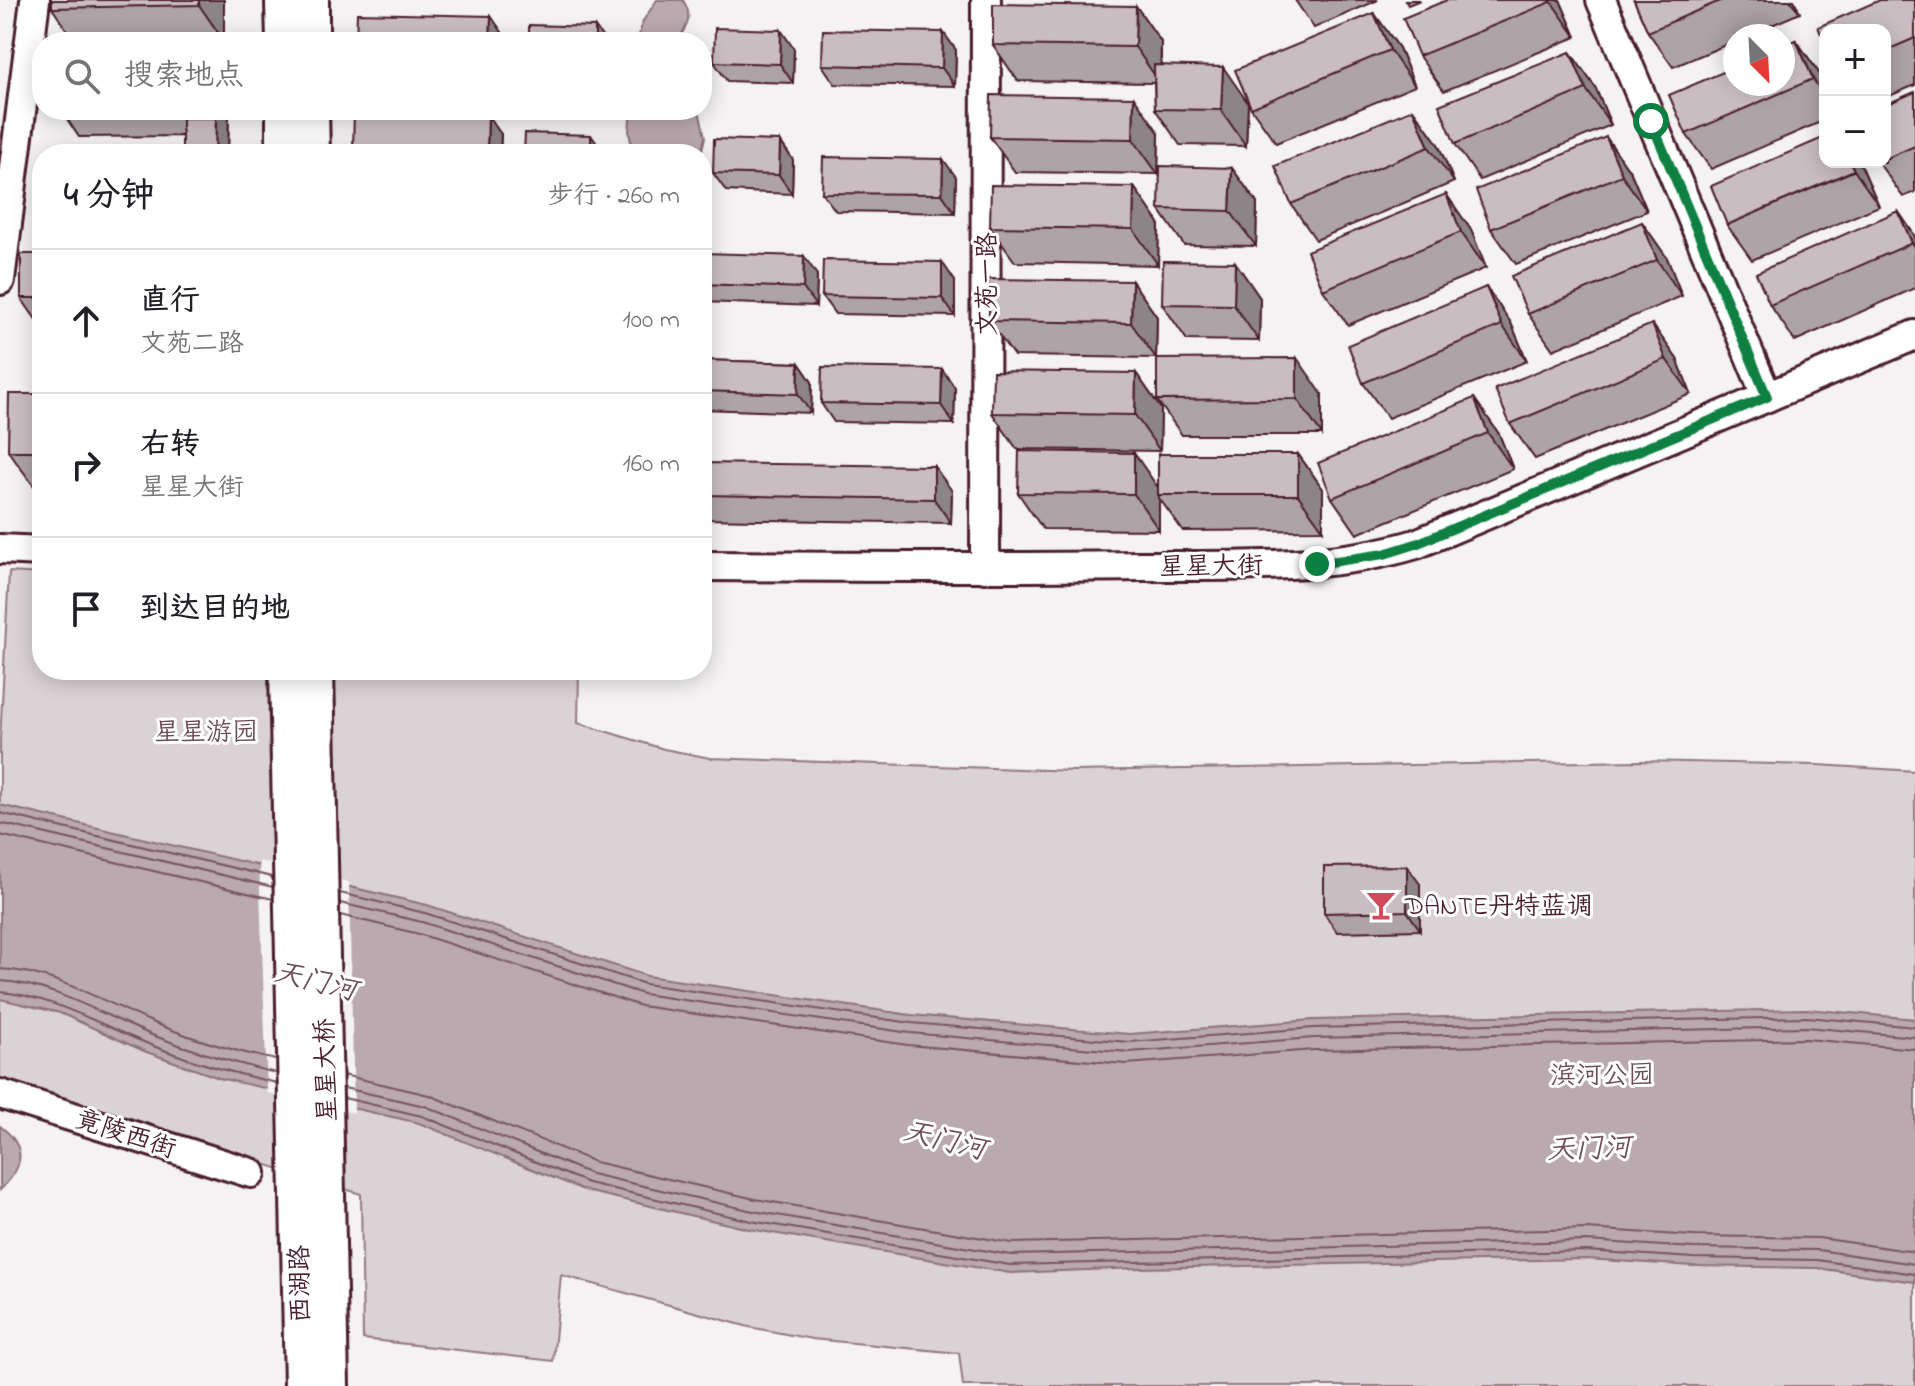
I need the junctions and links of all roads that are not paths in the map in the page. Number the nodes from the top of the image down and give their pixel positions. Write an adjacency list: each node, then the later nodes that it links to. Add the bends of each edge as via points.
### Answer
1 (35, 0): 12 (street)
2 (283, 0): 6 (main road)
3 (311, 0): 7 (main road)
4 (986, 0): 19 (street, 文苑一路)
5 (1601, 0): 15 (street)
6 (284, 32)
7 (311, 32)
8 (284, 120): 10 (main road)
9 (311, 120): 11 (main road)
10 (284, 144)
11 (312, 144)
12 (0, 272): 13 (street)
13 (0, 280)
14 (1915, 335): 15 (street, 星星大街)
15 (1767, 397): 19 (street, 星星大街, via 1384,554 1317,564)
16 (0, 549): 17 (street)
17 (32, 551)
18 (712, 566): 19 (street, 星星大街)
19 (985, 568)
20 (288, 680): 22 (main road)
21 (315, 680): 22 (main road)
22 (304, 808): 25 (main road, 星星大桥)
23 (0, 1094): 24 (street, 竟陵西街)
24 (251, 1173)
25 (312, 1185): 26 (main road, 西湖路); 27 (main road, 西湖路)
26 (302, 1386)
27 (331, 1386)

